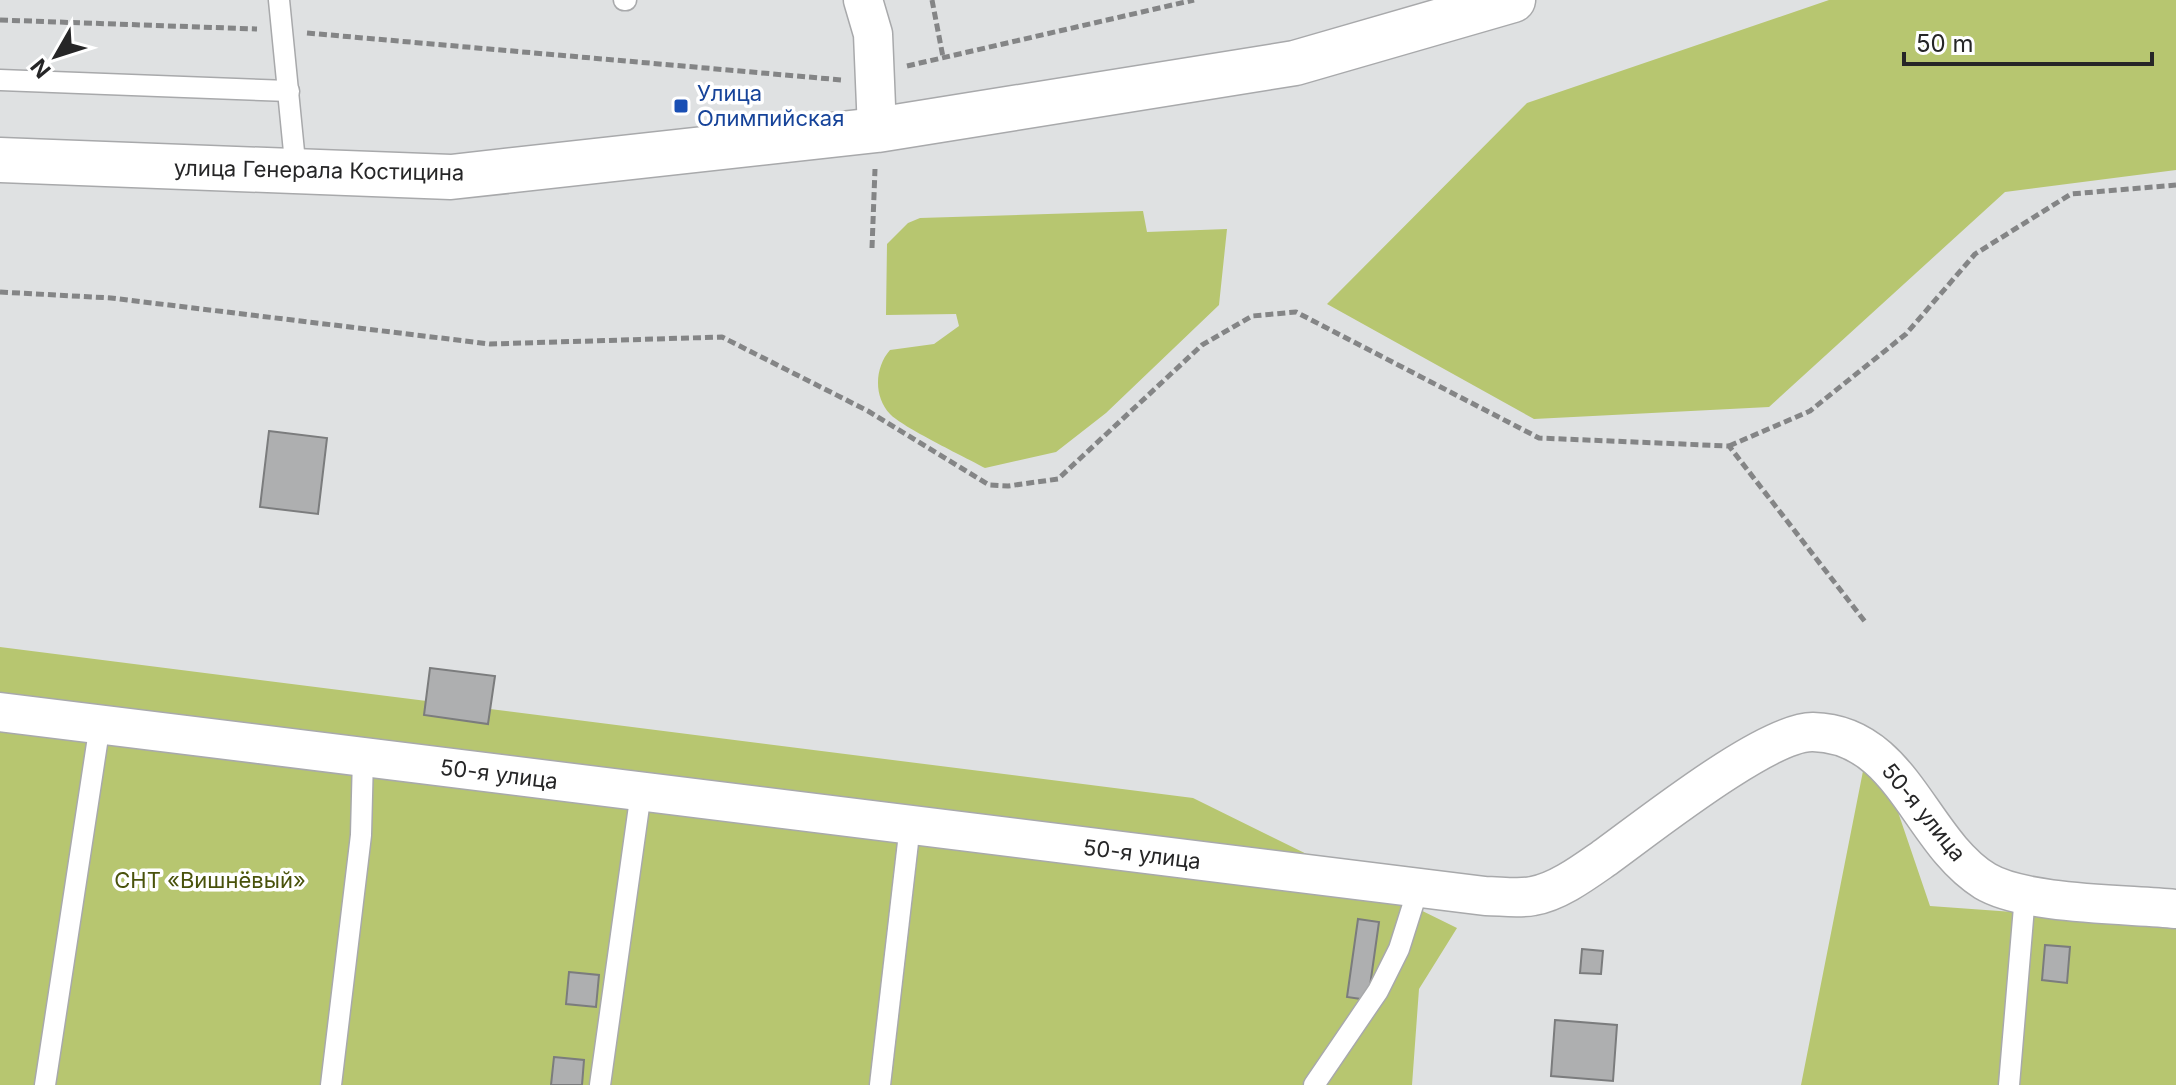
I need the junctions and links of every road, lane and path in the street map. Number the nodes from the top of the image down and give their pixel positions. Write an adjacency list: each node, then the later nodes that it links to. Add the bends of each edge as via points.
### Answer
1 (279, 0): 7 (lane)
2 (863, 0): 9 (street, via 873,34)
3 (932, 0): 8 (path)
4 (1194, 0): 8 (path)
5 (1513, 0): 12 (street, улица Генерала Костицина, via 1295,63)
6 (0, 20): 7 (path)
7 (283, 31): 9 (path, via 838,81); 11 (lane)
8 (943, 57): 9 (path)
9 (874, 73): 12 (street)
10 (0, 80): 11 (lane)
11 (289, 91): 14 (lane)
12 (877, 130): 14 (street, улица Генерала Костицина, via 451,177); 16 (path)
13 (0, 160): 14 (street, улица Генерала Костицина)
14 (296, 172)
15 (2176, 185): 18 (path, via 2071,194 1975,254 1906,334 1810,411)
16 (872, 248)
17 (0, 292): 18 (path, via 111,298 490,344 722,337 868,411 989,485 1058,479 1202,345 1252,316 1296,312 1539,438)
18 (1729, 446): 19 (path)
19 (1866, 623)
20 (0, 712): 21 (street, 50-я улица)
21 (100, 724): 22 (street, 50-я улица); 28 (lane)
22 (363, 757): 23 (street, 50-я улица); 29 (lane, via 361,835)
23 (641, 792): 24 (street, 50-я улица); 30 (lane)
24 (910, 825): 25 (street, 50-я улица); 31 (lane)
25 (1418, 889): 26 (street, 50-я улица, via 1534,896 1579,876 1760,748 1809,732 1836,734 1877,754 1953,855 1986,882); 32 (lane, via 1399,949 1378,991)
26 (2025, 895): 27 (street, 50-я улица); 33 (lane)
27 (2176, 909)
28 (45, 1085)
29 (331, 1085)
30 (600, 1085)
31 (880, 1085)
32 (1314, 1085)
33 (2009, 1085)

